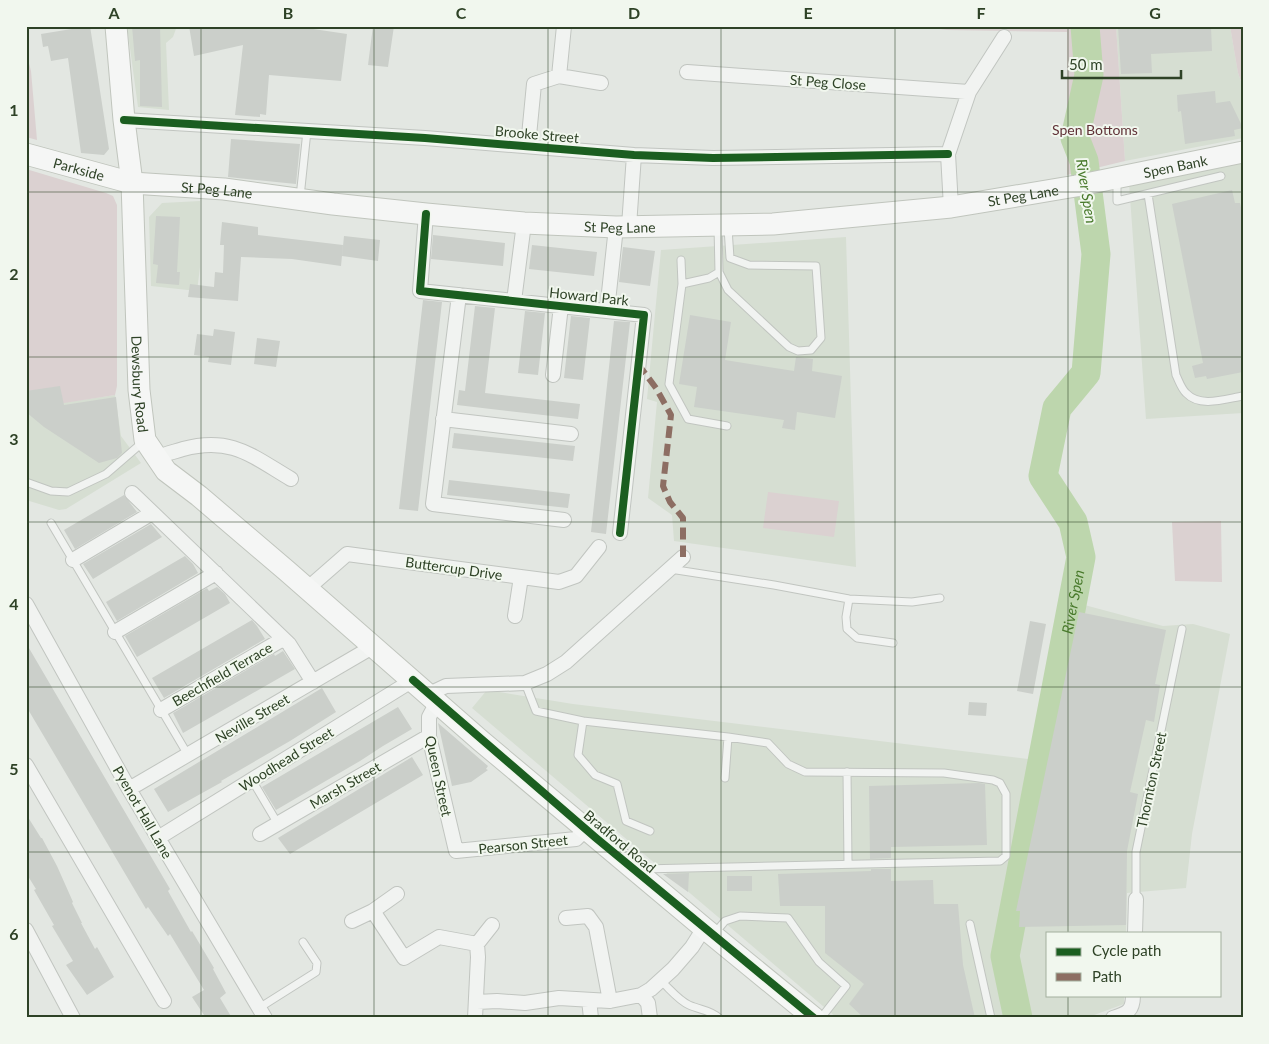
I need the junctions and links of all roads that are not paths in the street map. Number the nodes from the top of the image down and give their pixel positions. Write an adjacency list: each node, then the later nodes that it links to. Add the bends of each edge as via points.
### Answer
1 (116, 26): 8 (main road, Dewsbury Road)
2 (564, 26): 5 (street)
3 (1004, 37): 7 (street)
4 (687, 72): 7 (street, St Peg Close)
5 (559, 76): 6 (street); 10 (street, via 534,84)
6 (601, 83)
7 (969, 92): 13 (street)
8 (124, 120): 9 (street, Brooke Street); 17 (main road, Dewsbury Road)
9 (307, 130): 10 (street, Brooke Street); 19 (lane)
10 (528, 146): 14 (street, Brooke Street)
11 (1243, 152): 16 (main road, Spen Bank)
12 (26, 154): 17 (main road, Parkside)
13 (948, 154): 14 (street, Brooke Street, via 713,158); 20 (street)
14 (634, 155): 24 (street, Howard Park)
15 (1221, 176): 18 (lane)
16 (1112, 178): 18 (lane, via 1117,201); 20 (main road, St Peg Lane)
17 (132, 183): 19 (main road, St Peg Lane, via 224,189); 37 (main road, Dewsbury Road, via 139,390)
18 (1148, 194): 33 (lane, via 1176,375 1185,392 1196,400 1212,402)
19 (300, 200): 21 (main road, St Peg Lane)
20 (951, 207): 23 (main road, St Peg Lane, via 774,224)
21 (426, 214): 22 (main road, St Peg Lane); 28 (street, Howard Park, via 420,291)
22 (524, 223): 24 (main road, St Peg Lane); 29 (street)
23 (723, 225): 24 (main road, St Peg Lane); 26 (lane); 26 (lane, via 730,258 749,265 816,266 821,338 811,350 798,351 789,347 728,290)
24 (623, 226): 31 (street, Howard Park)
25 (681, 260): 27 (lane)
26 (720, 272): 27 (lane)
27 (682, 284): 35 (lane, via 669,384 688,419)
28 (459, 295): 29 (street, Howard Park); 34 (street)
29 (514, 301): 30 (street, Howard Park)
30 (561, 306): 31 (street, Howard Park); 32 (street, Howard Park)
31 (607, 311): 45 (street, Howard Park, via 644,314)
32 (554, 375)
33 (1243, 396)
34 (443, 419): 36 (street); 43 (street, via 433,504)
35 (728, 426)
36 (572, 434)
37 (146, 440): 38 (main road, Dewsbury Road); 40 (lane, via 106,474 68,492 51,491)
38 (158, 458): 39 (street, via 201,444 223,445 247,453); 52 (main road, Dewsbury Road, via 166,471)
39 (291, 479)
40 (26, 482)
41 (132, 493): 42 (street)
42 (152, 512): 48 (street); 50 (street)
43 (564, 520)
44 (51, 524): 48 (lane)
45 (620, 533)
46 (599, 547): 51 (street, Buttercup Drive, via 576,576 559,582)
47 (683, 557): 49 (street)
48 (73, 560): 58 (lane)
49 (670, 569): 54 (lane); 63 (street, via 566,662)
50 (216, 573): 58 (street); 59 (street)
51 (521, 577): 52 (street, Buttercup Drive, via 347,554); 56 (street)
52 (307, 589): 61 (main road, Dewsbury Road)
53 (940, 598): 54 (lane, via 912,602)
54 (849, 599): 60 (lane, via 847,629 857,638)
55 (26, 604): 74 (street, Pyenot Hall Lane)
56 (515, 616)
57 (1182, 629): 84 (lane, Thornton Street, via 1136,852)
58 (115, 632): 65 (lane)
59 (283, 639): 62 (street); 65 (street, Beechfield Terrace)
60 (893, 643)
61 (374, 646): 62 (street, Neville Street); 64 (main road, Dewsbury Road)
62 (313, 682): 69 (street, Neville Street)
63 (525, 683): 64 (street, Woodhead Street, via 446,686); 66 (lane, via 536,711)
64 (426, 692): 67 (street, Queen Street); 73 (street, Woodhead Street); 76 (main road, Bradford Road)
65 (161, 710): 69 (lane)
66 (583, 721): 68 (lane); 77 (lane, via 578,755 595,775 617,784 626,821)
67 (429, 736): 75 (street, Marsh Street); 80 (street, Queen Street)
68 (728, 737): 71 (lane, via 768,743 788,764 805,772); 72 (lane)
69 (188, 755): 74 (street, Neville Street)
70 (26, 765): 100 (street)
71 (847, 772): 81 (lane); 81 (lane, via 944,773 1000,783 1006,794 1007,852 1000,861)
72 (725, 778)
73 (252, 780): 75 (lane); 79 (street, Woodhead Street)
74 (129, 789): 79 (street, Pyenot Hall Lane)
75 (278, 824): 78 (street, Marsh Street)
76 (586, 829): 80 (street, Pearson Street, via 576,839 489,844); 82 (main road, Bradford Road)
77 (650, 832)
78 (260, 834)
79 (158, 838): 102 (street, Pyenot Hall Lane)
80 (456, 851)
81 (848, 864): 82 (lane)
82 (634, 869): 91 (main road, Bradford Road)
83 (398, 894): 85 (street)
84 (1136, 899): 92 (street, Thornton Street)
85 (373, 911): 87 (street); 94 (street, via 404,958 439,937)
86 (566, 918): 99 (street, via 588,916 596,927)
87 (352, 921)
88 (970, 924): 110 (lane)
89 (492, 925): 94 (street)
90 (26, 930): 103 (street)
91 (709, 932): 95 (street); 108 (main road, Bradford Road); 109 (lane, via 740,916 788,918 818,962 846,986)
92 (1135, 932)
93 (303, 942): 102 (lane, via 317,963 316,972)
94 (477, 944): 101 (street)
95 (661, 981): 96 (street); 107 (lane, via 687,1004 713,1012)
96 (641, 995): 99 (street); 106 (street, via 648,1003)
97 (1133, 996): 111 (street, via 1130,1010)
98 (589, 1000): 99 (street); 101 (street, via 559,998 525,1003); 105 (street)
99 (610, 1001)
100 (164, 1002)
101 (476, 1002): 104 (street)
102 (262, 1013)
103 (73, 1018)
104 (475, 1018)
105 (591, 1018)
106 (650, 1018)
107 (719, 1018)
108 (814, 1018)
109 (821, 1018)
110 (991, 1018)
111 (1114, 1018)

